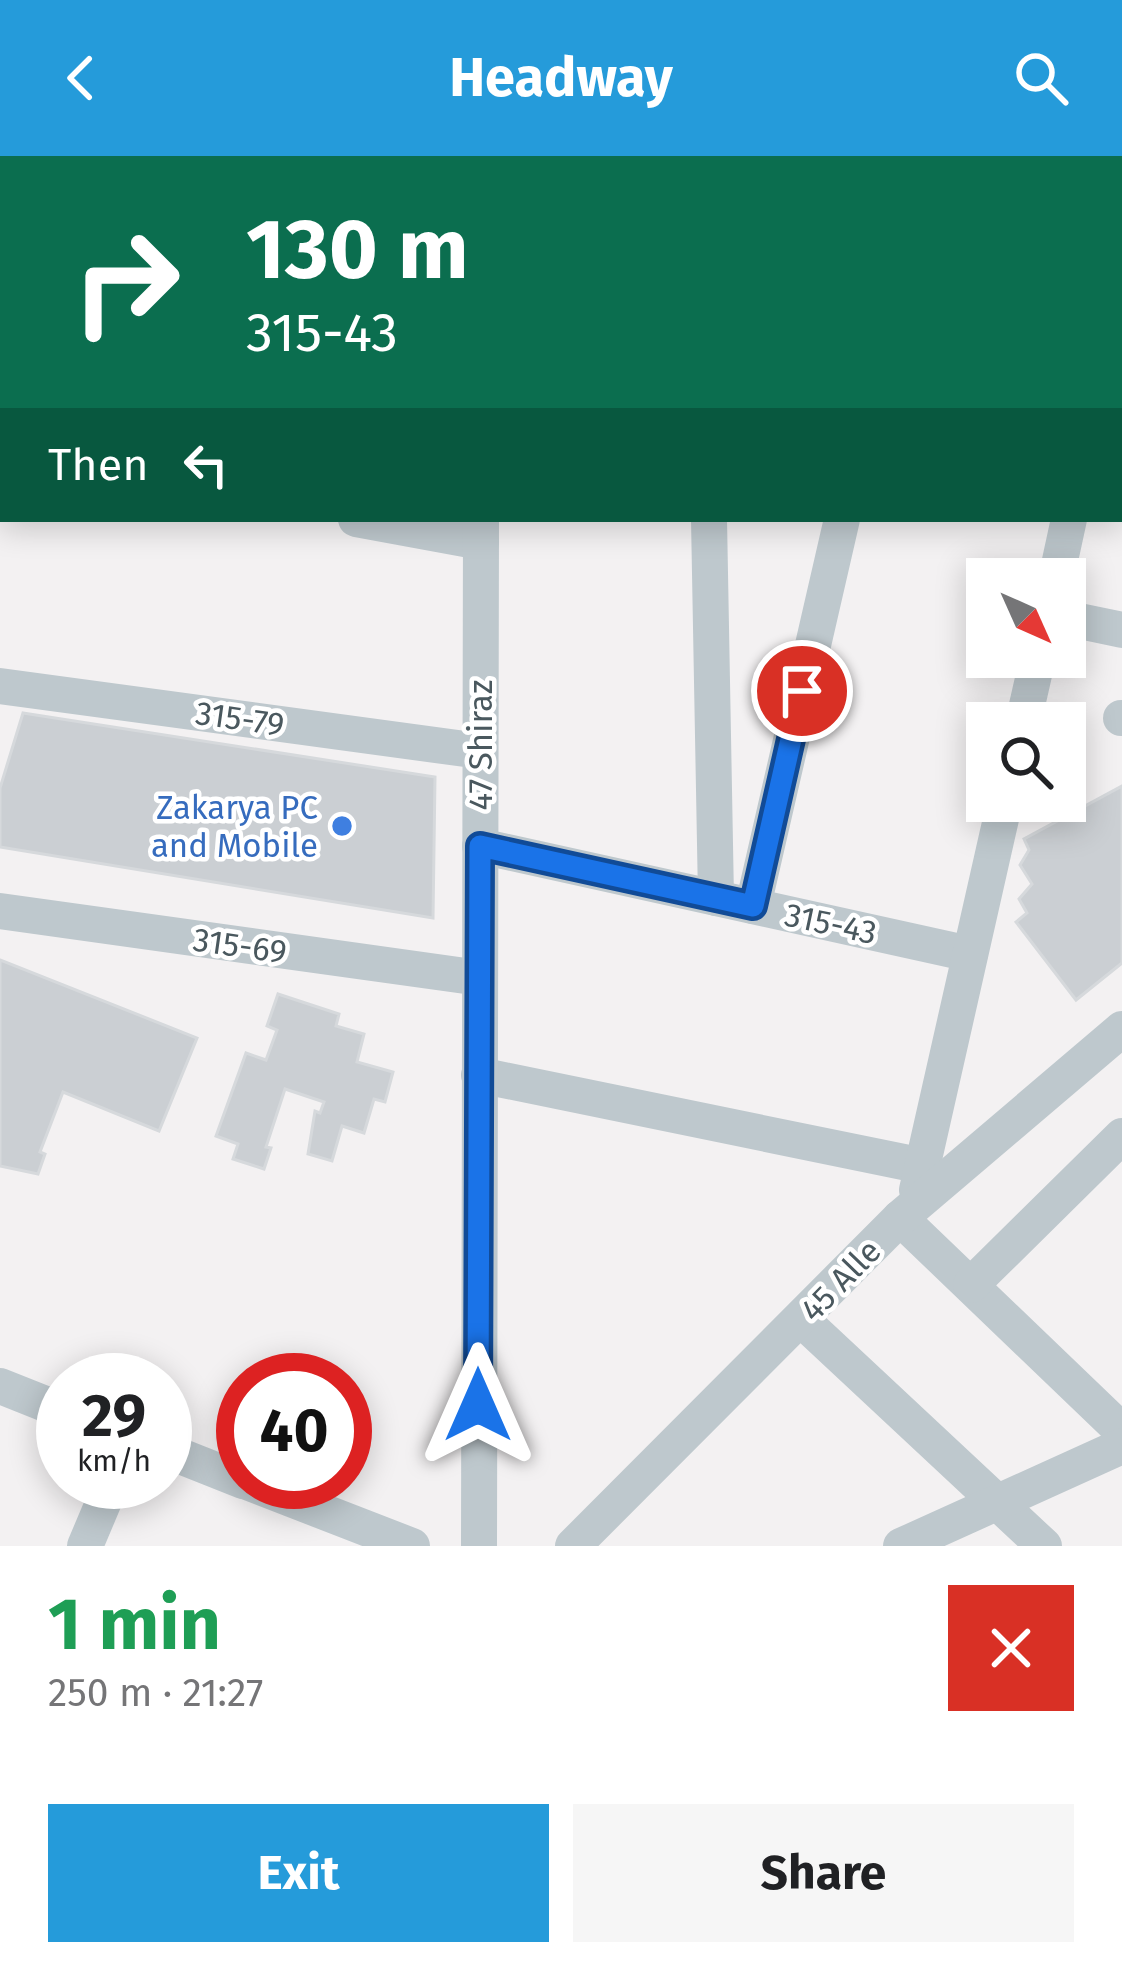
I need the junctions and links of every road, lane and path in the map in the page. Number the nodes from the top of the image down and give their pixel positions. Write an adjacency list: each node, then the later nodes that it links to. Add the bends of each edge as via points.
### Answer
1 (387, 522): 5 (street)
2 (709, 522): 13 (street)
3 (841, 522): 14 (street)
4 (1068, 522): 6 (street)
5 (481, 531): 10 (street, 47 Shiraz)
6 (1061, 558)
7 (1086, 622): 8 (street)
8 (1122, 630)
9 (0, 686): 10 (street, 315-79)
10 (480, 751): 12 (street, 47 Shiraz)
11 (1000, 822): 16 (street)
12 (480, 846): 13 (street, 315-43); 17 (street, 47 Shiraz)
13 (716, 898): 14 (street, 315-43)
14 (753, 906): 16 (street, 315-43)
15 (0, 911): 17 (street, 315-69)
16 (970, 954): 21 (street)
17 (479, 978): 19 (street, 47 Shiraz)
18 (1122, 1029): 22 (street, 45 Alle)
19 (479, 1075): 21 (street); 34 (street, 47 Shiraz)
20 (1122, 1136): 23 (street)
21 (922, 1166): 22 (street)
22 (907, 1212): 23 (street); 24 (street, 45 Alle)
23 (971, 1286): 27 (street)
24 (802, 1320): 29 (street); 35 (street, 45 Alle)
25 (0, 1386): 26 (street)
26 (36, 1400)
27 (1122, 1431)
28 (1122, 1446): 29 (street)
29 (996, 1502): 36 (street); 37 (street)
30 (101, 1509): 32 (street)
31 (317, 1509): 33 (street)
32 (85, 1546)
33 (412, 1546)
34 (478, 1546)
35 (574, 1546)
36 (901, 1546)
37 (1043, 1546)

